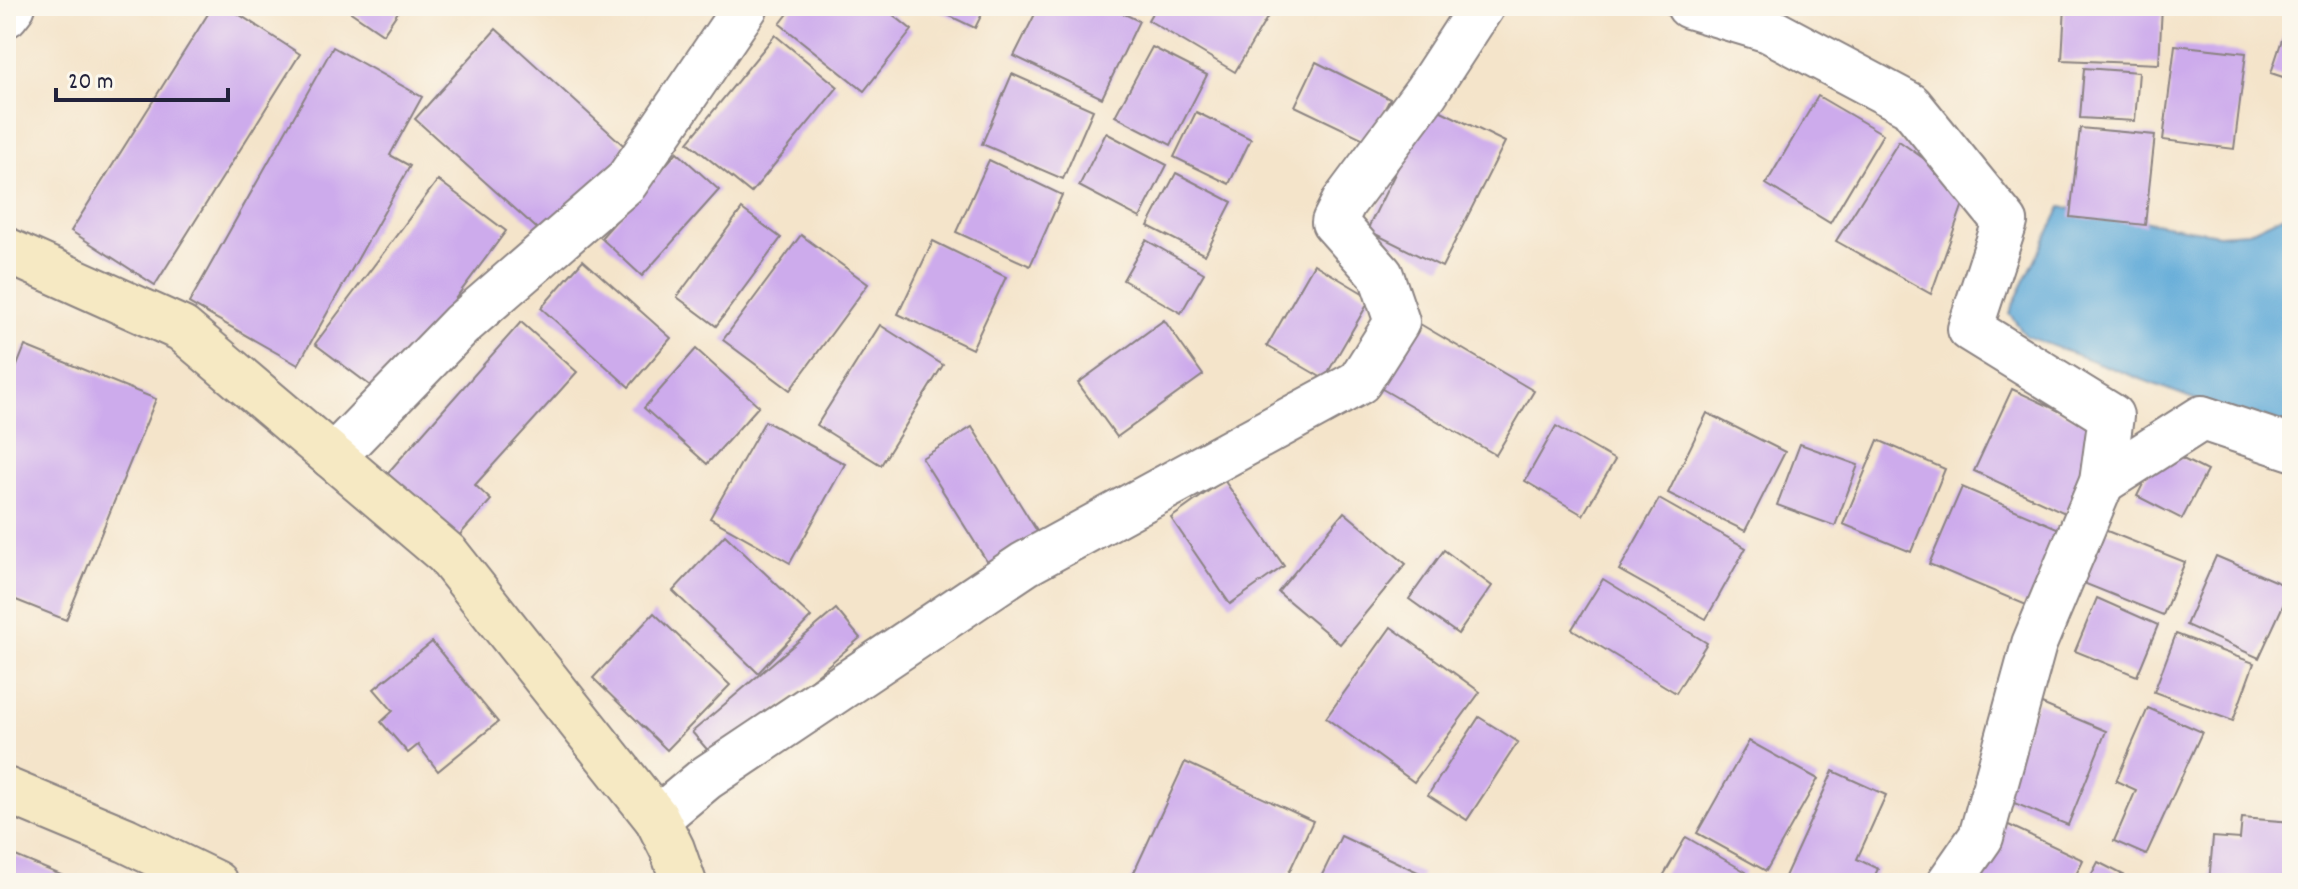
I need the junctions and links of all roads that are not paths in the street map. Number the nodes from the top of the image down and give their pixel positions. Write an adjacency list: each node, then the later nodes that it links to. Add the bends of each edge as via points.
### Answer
1 (13, 6): 5 (street)
2 (746, 6): 8 (street, via 626,182 461,325)
3 (1482, 6): 11 (street, via 1334,222 1381,275 1397,322 1359,382 1025,564 706,778)
4 (1689, 6): 9 (street, via 1769,30 1910,105 2005,222 1970,329 2111,416)
5 (6, 15)
6 (6, 250): 8 (main road, via 182,329)
7 (2292, 448): 9 (street, via 2202,418)
8 (333, 457): 11 (main road, via 447,554)
9 (2102, 482): 14 (street, via 2034,644 1981,837)
10 (6, 790): 12 (main road)
11 (657, 819): 13 (main road)
12 (215, 883)
13 (684, 883)
14 (1949, 883)

